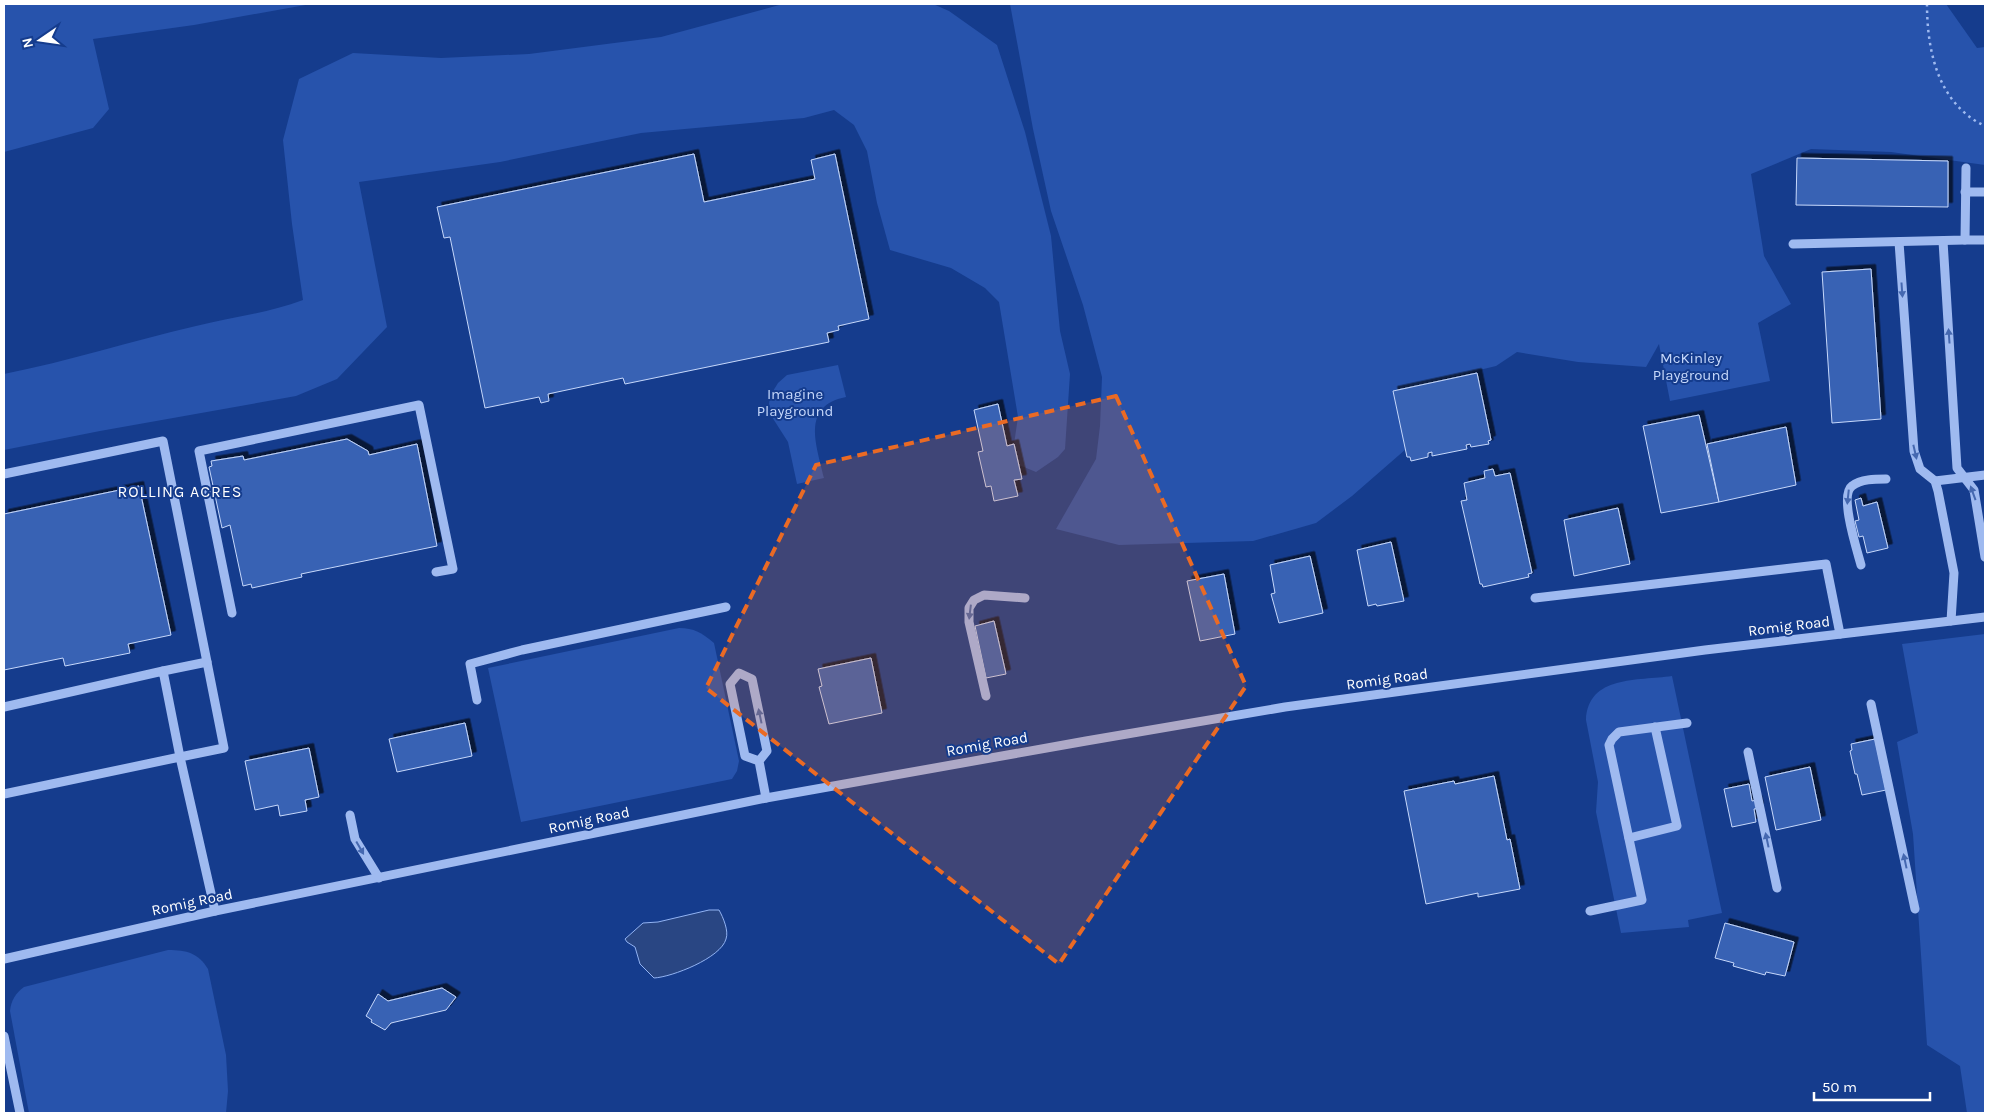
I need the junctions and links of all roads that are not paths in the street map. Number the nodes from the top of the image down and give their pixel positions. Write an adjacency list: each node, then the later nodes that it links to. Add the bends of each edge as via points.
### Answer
1 (1966, 168): 2 (street)
2 (1966, 192): 3 (street); 4 (street)
3 (1985, 192)
4 (1965, 240): 5 (street); 6 (street)
5 (1985, 240)
6 (1943, 241): 7 (street); 11 (street, one-way to 6, via 1958,468)
7 (1899, 242): 8 (street); 13 (street, one-way to 13, via 1914,451 1920,469)
8 (1793, 244)
9 (4, 474): 24 (street, via 163,441)
10 (1985, 475): 11 (street)
11 (1964, 477): 13 (street); 14 (street, one-way to 11, via 1974,490)
12 (1886, 479): 15 (street, one-way to 15, via 1858,482 1847,491 1846,503)
13 (1935, 481): 22 (street, via 1954,572)
14 (1985, 557)
15 (1861, 565)
16 (436, 572): 20 (street, via 453,569 419,405 199,451)
17 (1025, 598): 26 (street, one-way to 26, via 984,595 974,600 969,608 969,622)
18 (1535, 598): 23 (street, via 1826,564)
19 (726, 607): 27 (street, via 470,664)
20 (232, 614)
21 (1985, 617): 22 (street, Romig Road)
22 (1951, 620): 23 (street, Romig Road)
23 (1840, 634): 36 (street, Romig Road, via 1285,707)
24 (207, 662): 25 (street); 33 (street, via 224,748)
25 (163, 671): 29 (street); 33 (street)
26 (986, 696)
27 (478, 700)
28 (1871, 704): 41 (street, one-way to 28)
29 (4, 707)
30 (1687, 723): 31 (street)
31 (1655, 727): 38 (street, via 1619,732 1609,745); 38 (street, via 1677,826)
32 (1748, 752): 40 (street, one-way to 32)
33 (180, 757): 35 (street); 42 (street)
34 (759, 761): 34 (street, one-way to 34, via 768,751 752,679 739,673 730,684 745,756); 36 (street)
35 (4, 794)
36 (766, 798): 39 (street, Romig Road)
37 (350, 815): 39 (street, one-way to 39, via 356,839)
38 (1629, 838): 43 (street, via 1642,900)
39 (379, 878): 42 (street, Romig Road)
40 (1777, 888)
41 (1915, 909)
42 (215, 911): 44 (street, Romig Road)
43 (1590, 911)
44 (4, 958)
45 (4, 1036): 46 (street)
46 (20, 1113)

